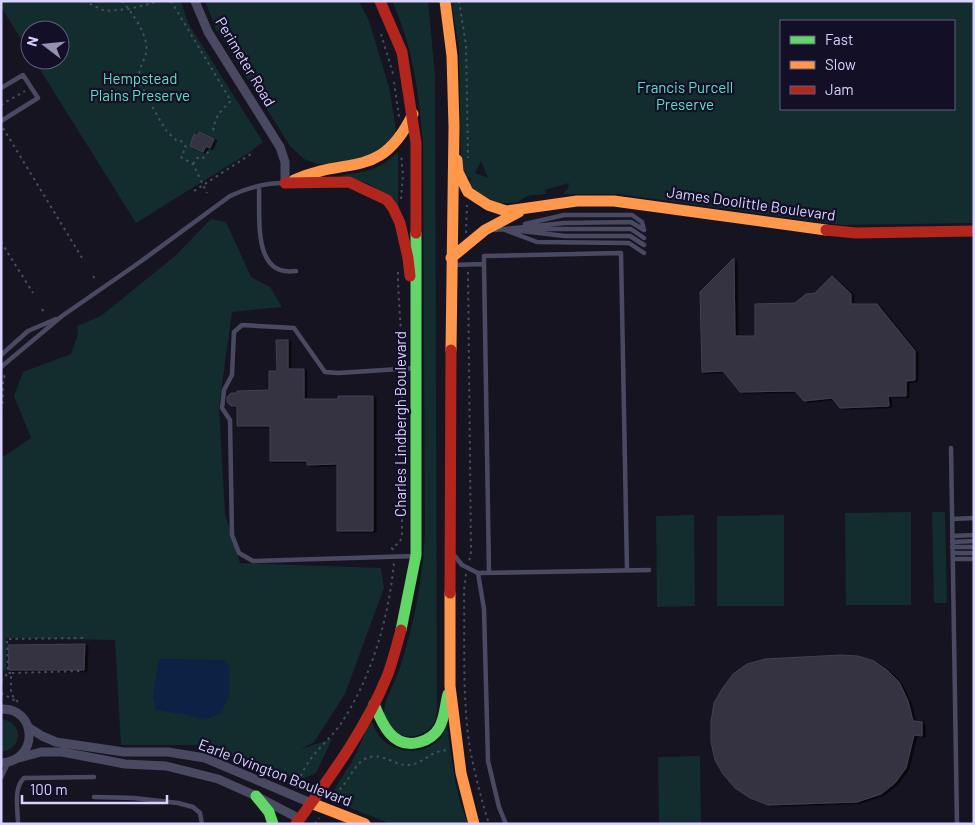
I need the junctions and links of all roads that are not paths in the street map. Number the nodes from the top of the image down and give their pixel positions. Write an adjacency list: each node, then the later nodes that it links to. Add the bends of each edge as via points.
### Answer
1 (196, 1): 8 (street, Perimeter Road, via 208,32 273,135)
2 (380, 1): 5 (main road, Charles Lindbergh Boulevard, via 402,52)
3 (445, 1): 7 (main road, via 452,56)
4 (1, 88): 6 (lane, via 24,75 38,98)
5 (413, 114): 8 (main road, via 400,138 385,154 374,160 315,171); 22 (main road, Charles Lindbergh Boulevard)
6 (1, 121)
7 (454, 127): 10 (main road, James Doolittle Boulevard, via 458,172 468,192 498,209); 18 (main road)
8 (285, 183): 9 (lane); 22 (main road, via 349,182 387,200 397,216 408,258)
9 (259, 186): 20 (lane, via 261,241 266,258 278,270); 21 (lane, via 230,196)
10 (526, 209): 12 (main road, James Doolittle Boulevard); 14 (main road, James Doolittle Boulevard, via 577,201 614,201 856,233)
11 (504, 229): 12 (lane); 13 (lane, via 564,215 632,215 642,222); 15 (lane, via 631,229); 16 (lane, via 565,236 630,236); 17 (lane, via 537,242 629,243)
12 (485, 230): 18 (main road, James Doolittle Boulevard)
13 (644, 230)
14 (974, 231)
15 (644, 238)
16 (644, 245)
17 (644, 253)
18 (451, 262): 19 (lane); 34 (main road)
19 (484, 264): 39 (lane, via 484,256 621,253); 42 (lane)
20 (296, 272)
21 (62, 316): 23 (lane, via 28,330); 24 (lane)
22 (416, 316): 25 (main road, Charles Lindbergh Boulevard)
23 (1, 355)
24 (1, 367)
25 (416, 368): 36 (main road, Charles Lindbergh Boulevard); 36 (lane, via 325,372 294,328 242,325 234,332 232,375 224,390 222,408 230,420 232,535 239,553 253,561)
26 (951, 448): 28 (lane)
27 (974, 518): 28 (lane)
28 (952, 519): 30 (lane)
29 (974, 535): 30 (lane)
30 (952, 536): 32 (lane)
31 (974, 541): 32 (lane)
32 (952, 547): 33 (lane); 35 (lane); 37 (lane)
33 (974, 547)
34 (451, 551): 41 (lane, via 462,566); 43 (main road)
35 (974, 553)
36 (416, 556): 45 (main road, Charles Lindbergh Boulevard, via 403,624 388,673)
37 (953, 559): 38 (lane); 65 (lane)
38 (974, 559)
39 (627, 570): 40 (lane); 42 (lane)
40 (649, 570)
41 (478, 573): 42 (lane); 64 (lane, via 484,609 488,761)
42 (489, 573)
43 (450, 686): 45 (main road, via 438,731 416,743 408,744 390,736); 63 (main road, via 463,785)
44 (1, 704): 47 (lane)
45 (374, 704): 57 (main road, Charles Lindbergh Boulevard)
46 (1, 709): 47 (street)
47 (14, 711): 48 (street, Earle Ovington Boulevard)
48 (28, 727): 49 (street, Earle Ovington Boulevard, via 56,742); 50 (street, via 29,744)
49 (105, 749): 51 (lane); 57 (street, Earle Ovington Boulevard, via 168,752 205,758)
50 (19, 758): 51 (street, Earle Ovington Boulevard, via 41,752 62,752); 52 (street, Earle Ovington Boulevard)
51 (105, 760): 55 (street, Earle Ovington Boulevard, via 166,766 218,778)
52 (5, 763): 54 (lane)
53 (94, 777): 59 (lane, via 24,778 18,789)
54 (1, 778)
55 (256, 796): 58 (street, Earle Ovington Boulevard); 61 (main road, via 269,812)
56 (94, 797): 60 (lane, via 178,803 193,807 200,813)
57 (312, 804): 58 (main road, Charles Lindbergh Boulevard); 62 (main road, Earle Ovington Boulevard)
58 (301, 822)
59 (18, 824)
60 (202, 824)
61 (273, 824)
62 (365, 824)
63 (474, 824)
64 (506, 824)
65 (957, 824)

